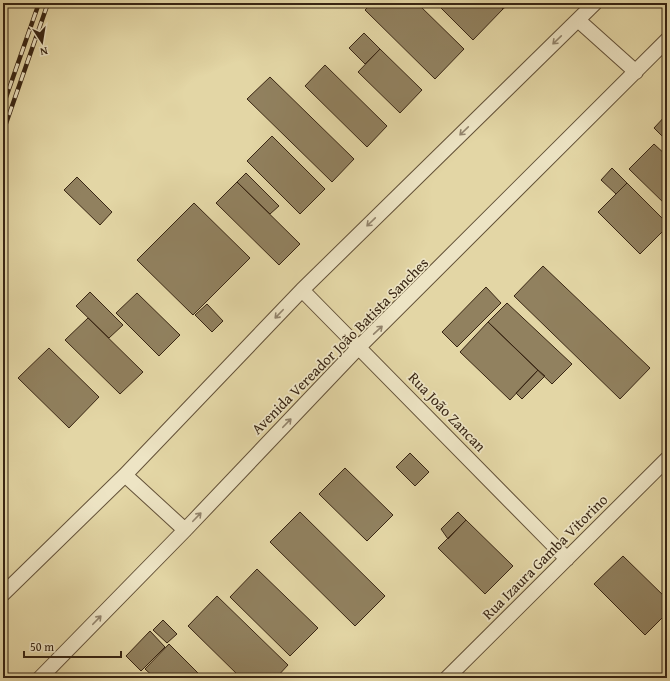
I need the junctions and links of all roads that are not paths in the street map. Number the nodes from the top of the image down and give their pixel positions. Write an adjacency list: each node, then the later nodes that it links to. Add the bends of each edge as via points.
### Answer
1 (595, 3): 2 (street)
2 (578, 20): 4 (street); 5 (street, one-way to 5)
3 (667, 40): 4 (street, Avenida Vereador João Batista Sanches)
4 (636, 72): 6 (street, Avenida Vereador João Batista Sanches, one-way to 4)
5 (302, 290): 6 (street, Rua João Zancan); 8 (street, one-way to 8)
6 (360, 346): 9 (street, Avenida Vereador João Batista Sanches, one-way to 6); 10 (street, Rua João Zancan)
7 (667, 459): 10 (street, Rua Izaura Gamba Vitorino)
8 (125, 475): 9 (street); 11 (street)
9 (185, 530): 12 (street, Avenida Vereador João Batista Sanches, one-way to 9)
10 (567, 559): 13 (street, Rua Izaura Gamba Vitorino)
11 (3, 594)
12 (40, 678)
13 (447, 678)

